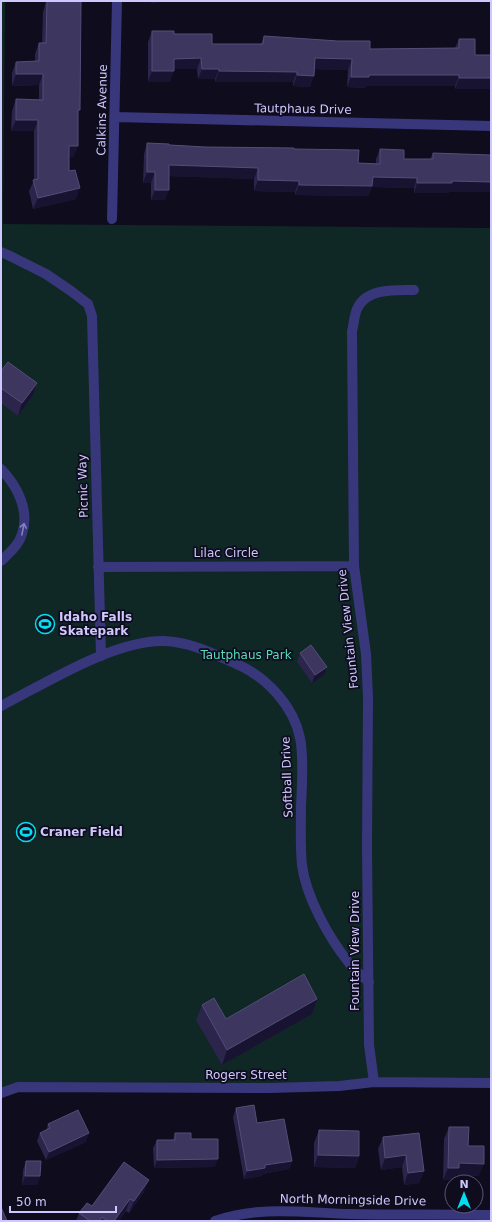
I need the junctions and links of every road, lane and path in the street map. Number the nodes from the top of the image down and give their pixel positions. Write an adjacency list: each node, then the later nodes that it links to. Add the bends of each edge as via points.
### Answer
1 (117, 1): 2 (street, Calkins Avenue)
2 (115, 117): 3 (street, Tautphaus Drive); 4 (street, Calkins Avenue)
3 (491, 126)
4 (112, 219)
5 (1, 252): 9 (street, Picnic Way, via 46,274 71,291 88,304 92,316)
6 (414, 290): 10 (street, Fountain View Drive, via 390,290 368,296 357,309 352,331)
7 (1, 469): 8 (street, one-way to 7, via 13,550 22,534 25,515 20,494)
8 (1, 561)
9 (98, 566): 10 (street, Lilac Circle); 11 (street, Picnic Way)
10 (354, 566): 13 (street, Fountain View Drive, via 366,654 368,698)
11 (101, 656): 12 (street, Softball Drive); 13 (street, Softball Drive, via 144,642 184,644 209,651 247,669 279,696 292,715 301,739 301,849 307,886 321,920 336,946)
12 (1, 706)
13 (369, 982): 14 (street, Fountain View Drive, via 369,1045)
14 (374, 1082): 15 (street, Rogers Street); 16 (street, Rogers Street, via 270,1088 18,1087)
15 (491, 1083)
16 (1, 1093)
17 (491, 1215): 18 (street, North Morningside Drive)
18 (349, 1217): 19 (street, North Morningside Drive, via 285,1210 252,1212)
19 (215, 1221)

